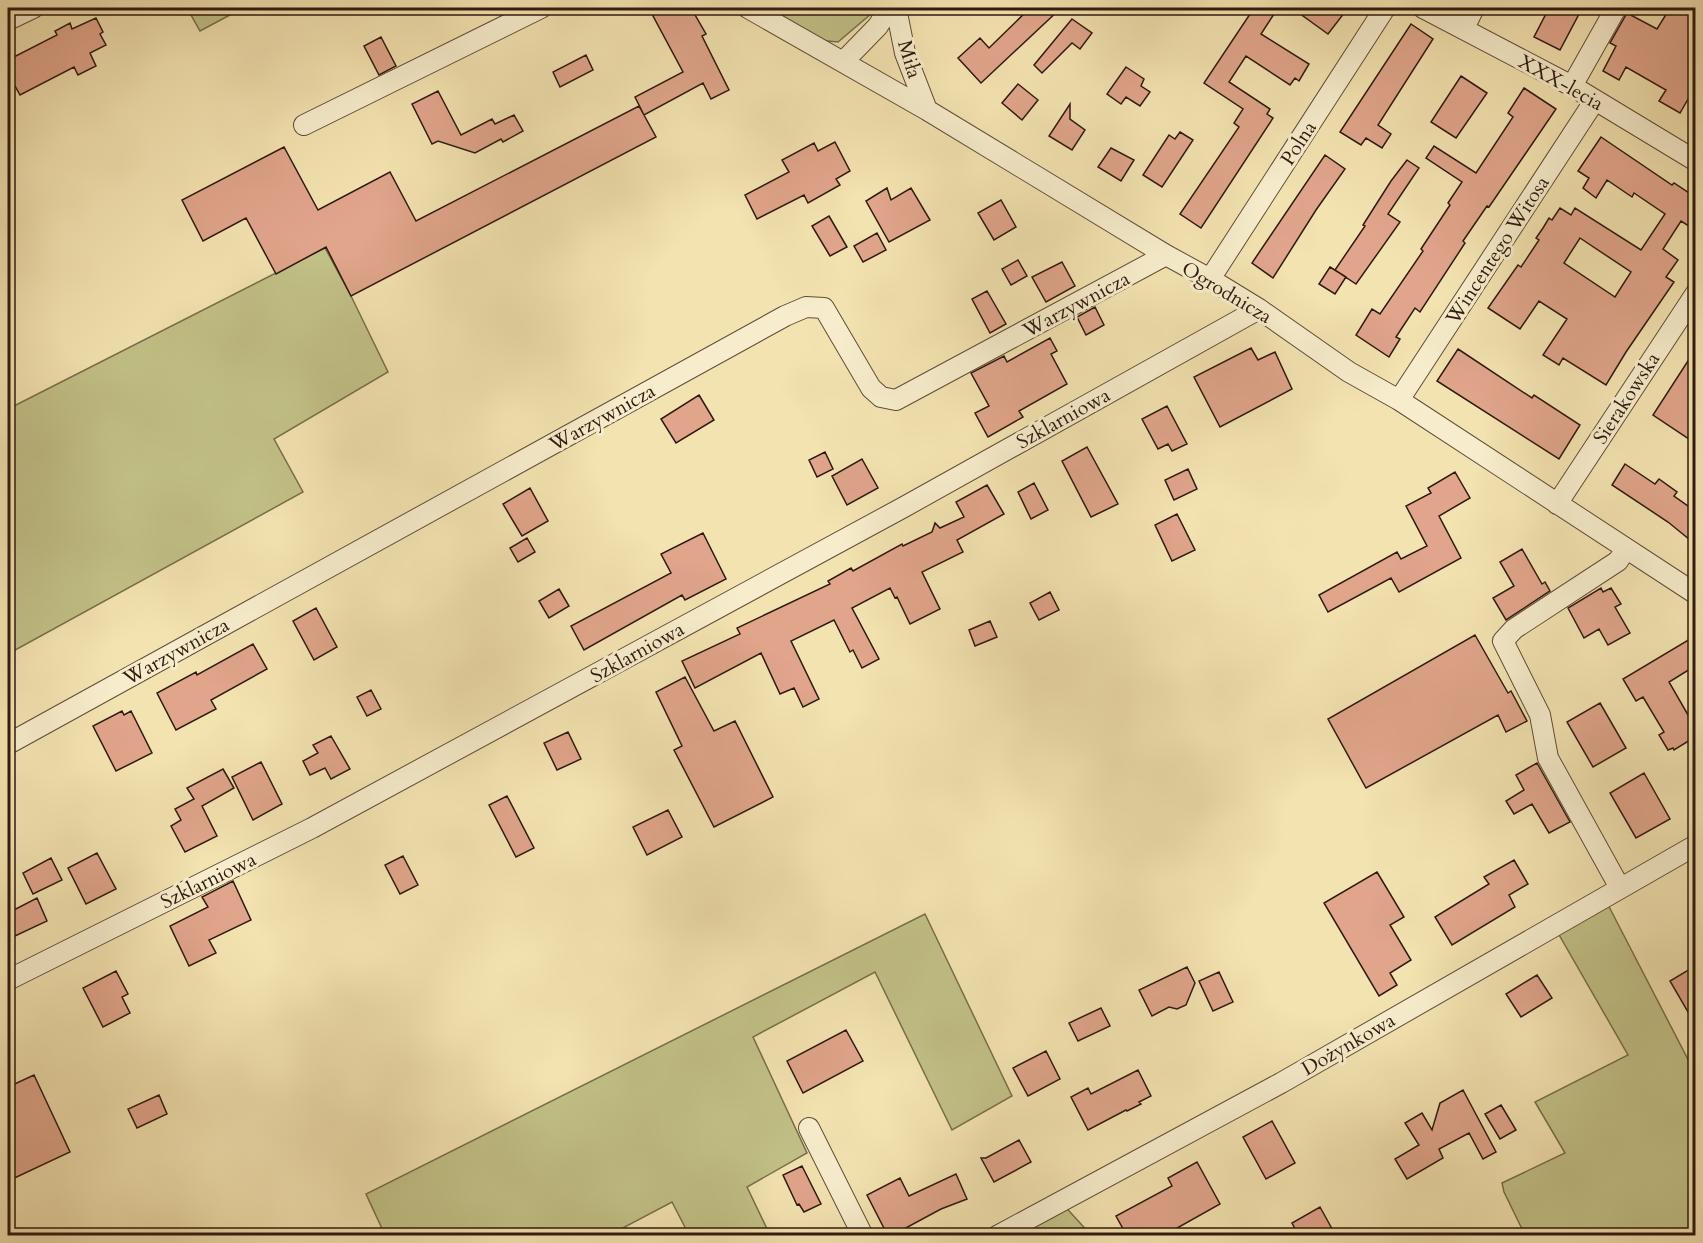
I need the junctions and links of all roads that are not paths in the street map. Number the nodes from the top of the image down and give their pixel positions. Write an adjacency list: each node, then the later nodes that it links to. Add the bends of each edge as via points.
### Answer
1 (33, 8): 10 (street)
2 (541, 8): 16 (street)
3 (748, 8): 12 (street, Ogrodnicza)
4 (889, 8): 12 (street, via 878,26)
5 (896, 8): 15 (street, Miła, via 905,53)
6 (1385, 8): 19 (street, Polna)
7 (1423, 8): 11 (street, XXX-lecia)
8 (1474, 8): 11 (street)
9 (1616, 8): 13 (street)
10 (8, 20)
11 (1464, 28): 13 (street, XXX-lecia)
12 (843, 62): 15 (street, Ogrodnicza)
13 (1572, 86): 14 (street, XXX-lecia)
14 (1595, 100): 17 (street, XXX-lecia); 22 (street, Wincentego Witosa)
15 (927, 110): 18 (street, Ogrodnicza)
16 (304, 125)
17 (1695, 161)
18 (1166, 255): 19 (street, Ogrodnicza); 26 (street, Warzywnicza, via 896,400 880,397 871,388 824,308 806,307)
19 (1210, 279): 21 (street, Ogrodnicza)
20 (1695, 293): 23 (street, Sierakowska)
21 (1258, 309): 22 (street, Ogrodnicza, via 1349,372); 29 (street, Szklarniowa, via 904,507 312,828)
22 (1399, 400): 23 (street, Ogrodnicza)
23 (1557, 504): 24 (street, Ogrodnicza)
24 (1626, 549): 25 (street, Ogrodnicza); 28 (street, via 1618,561 1514,629 1503,642 1540,715 1548,758)
25 (1695, 594)
26 (8, 744)
27 (1695, 845): 28 (street, Dożynkowa)
28 (1620, 888): 32 (street, Dożynkowa, via 1281,1083)
29 (8, 980)
30 (809, 1128): 31 (street)
31 (863, 1236)
32 (997, 1236)

